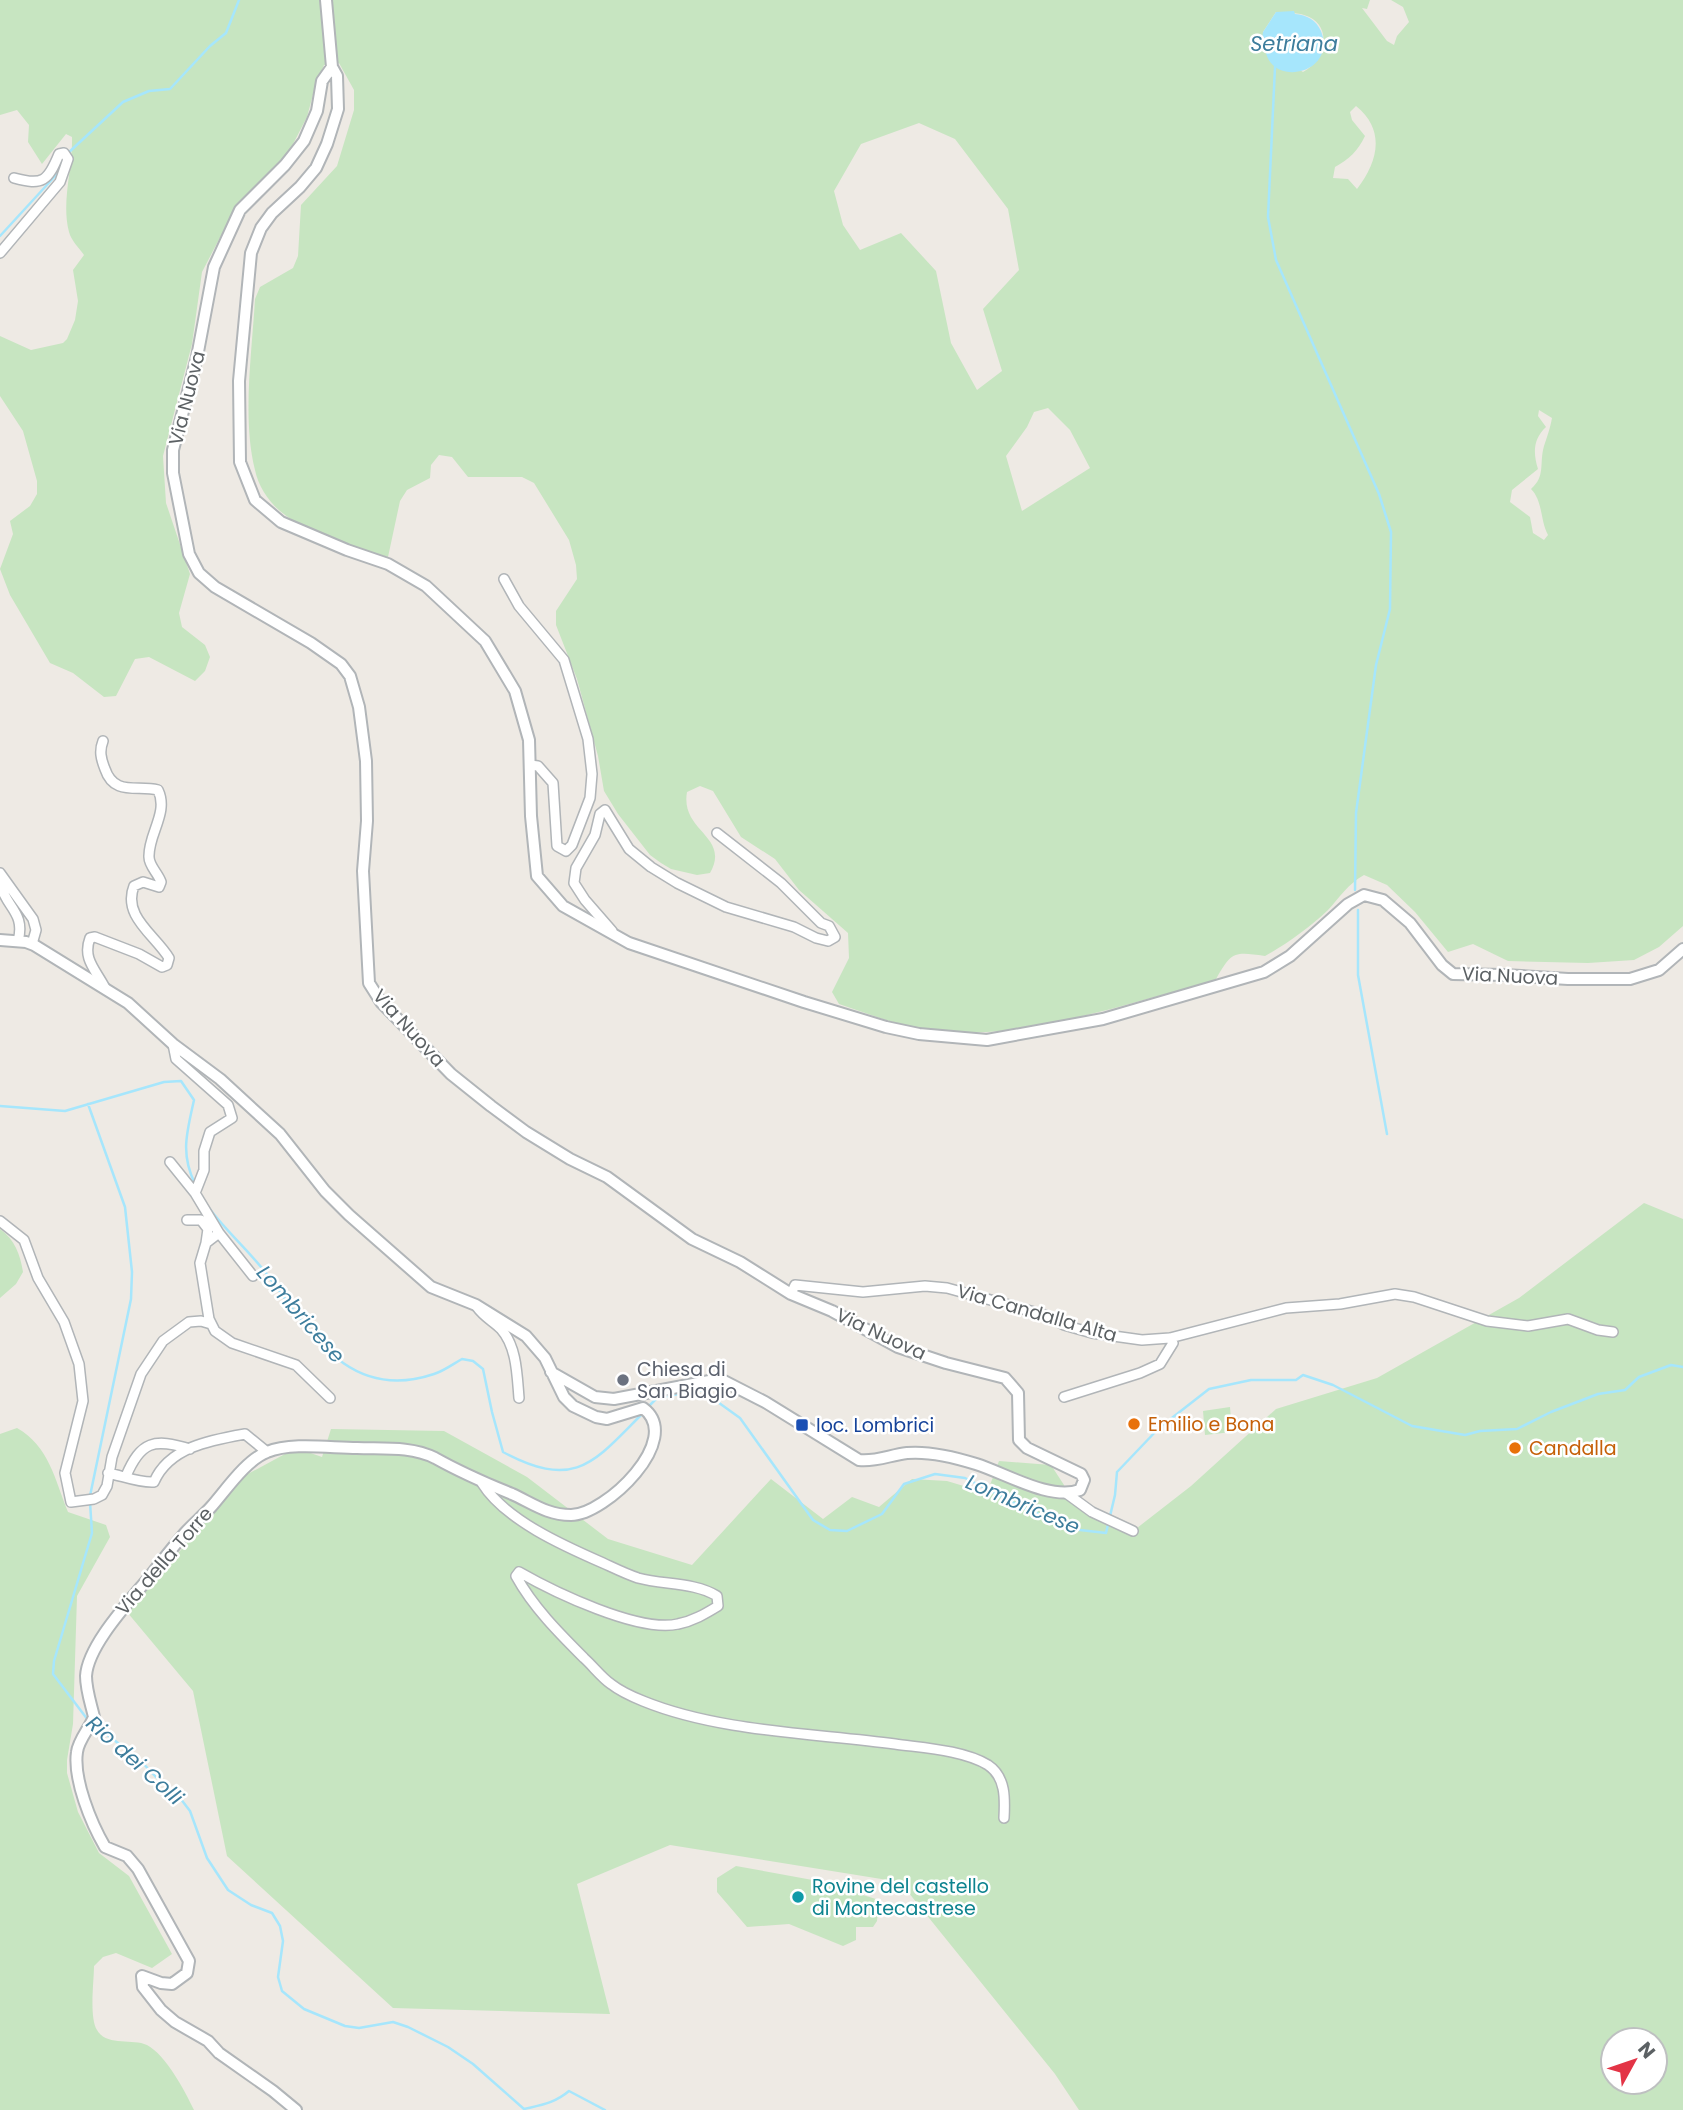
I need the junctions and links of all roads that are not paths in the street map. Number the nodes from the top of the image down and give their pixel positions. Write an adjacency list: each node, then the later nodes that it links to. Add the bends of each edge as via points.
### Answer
1 (326, 0): 2 (street)
2 (332, 67): 7 (street, Via Nuova, via 337,76 338,109 327,144 316,167 261,228 251,253 239,381 242,471 255,500 281,522 388,564 426,586 485,641 515,691 529,740); 25 (street, Via Nuova, via 322,81 317,111 304,141 240,210 214,267 173,450 173,474 189,554 199,573 215,587 311,643 351,676 366,761 362,871 366,964 369,983 381,1002 452,1074 526,1132 607,1177 692,1239)
3 (15, 178): 4 (street, via 34,183 44,180 59,154 66,156 60,182)
4 (0, 253)
5 (504, 579): 7 (street, via 519,606 564,660 588,739 590,798 566,851 557,846 553,783 538,766)
6 (103, 741): 16 (street, via 100,754 107,776 116,786 158,790 161,796 149,857 161,882 159,887 143,882 134,886 130,903 169,958 162,967 90,938 88,960)
7 (530, 765): 12 (street, Via Nuova, via 537,876 563,906)
8 (717, 833): 12 (street, via 782,883 835,937 828,941 726,907 677,883 629,849 605,810 576,868 574,883)
9 (0, 873): 14 (street, via 33,919)
10 (0, 883): 13 (street, via 22,929)
11 (0, 940): 13 (street)
12 (620, 940): 15 (street, Via Nuova, via 886,1027 987,1040 1103,1019 1265,972 1364,895 1383,900 1410,923 1453,974 1630,979 1659,970)
13 (18, 941): 14 (street)
14 (32, 944): 16 (street)
15 (1683, 949)
16 (105, 988): 17 (street)
17 (173, 1044): 19 (street, via 176,1059 228,1105 232,1118 210,1132); 26 (street, via 281,1134 333,1199 431,1287)
18 (170, 1162): 19 (street)
19 (195, 1193): 22 (street)
20 (187, 1220): 23 (street, via 201,1220 208,1229)
21 (0, 1221): 36 (street, via 24,1240 79,1364 83,1401 65,1473 71,1502 102,1495)
22 (219, 1233): 23 (street); 24 (street)
23 (206, 1243): 27 (street, via 200,1263)
24 (253, 1276)
25 (791, 1294): 29 (street, Via Candalla Alta, via 795,1285 863,1292 947,1288 1092,1333 1142,1340); 39 (street, Via Nuova, via 898,1347 1005,1378 1018,1393 1018,1440 1081,1474 1080,1490)
26 (476, 1305): 30 (street, via 526,1336); 33 (street, via 510,1346)
27 (211, 1324): 32 (street, via 232,1343 296,1365); 36 (street, via 189,1322 163,1341 148,1361)
28 (1613, 1332): 29 (street, Via Candalla Alta, via 1568,1319 1528,1326 1487,1321 1395,1294 1286,1308)
29 (1170, 1338): 31 (street, via 1172,1343 1160,1364)
30 (551, 1371): 38 (street, via 564,1397 582,1411 607,1419 643,1408 653,1421 655,1440 648,1457 599,1507 572,1515 539,1510); 39 (street, via 601,1399 720,1380 859,1460 934,1453)
31 (1064, 1397)
32 (330, 1398)
33 (519, 1398)
34 (190, 1449): 35 (street, via 245,1434); 37 (street, via 160,1468 154,1482); 37 (street, via 160,1442 145,1446)
35 (267, 1452): 38 (street, via 304,1446 419,1451); 42 (street, Via della Torre, via 186,1532 115,1617 86,1672 94,1717 77,1750 80,1785 104,1847 127,1856 138,1869 189,1961 187,1973 172,1984 142,1976 143,1987 175,2022)
36 (108, 1473): 37 (street)
37 (126, 1476)
38 (482, 1483): 41 (street, via 489,1495 552,1540 639,1578 717,1596 718,1606 701,1617 676,1625 651,1624 606,1612 519,1572 516,1576 523,1589 546,1619 611,1684 688,1716 780,1732 941,1750 974,1759 990,1766 1004,1785)
39 (1066, 1493): 40 (street, via 1092,1512)
40 (1133, 1531)
41 (1004, 1818)
42 (296, 2110)

